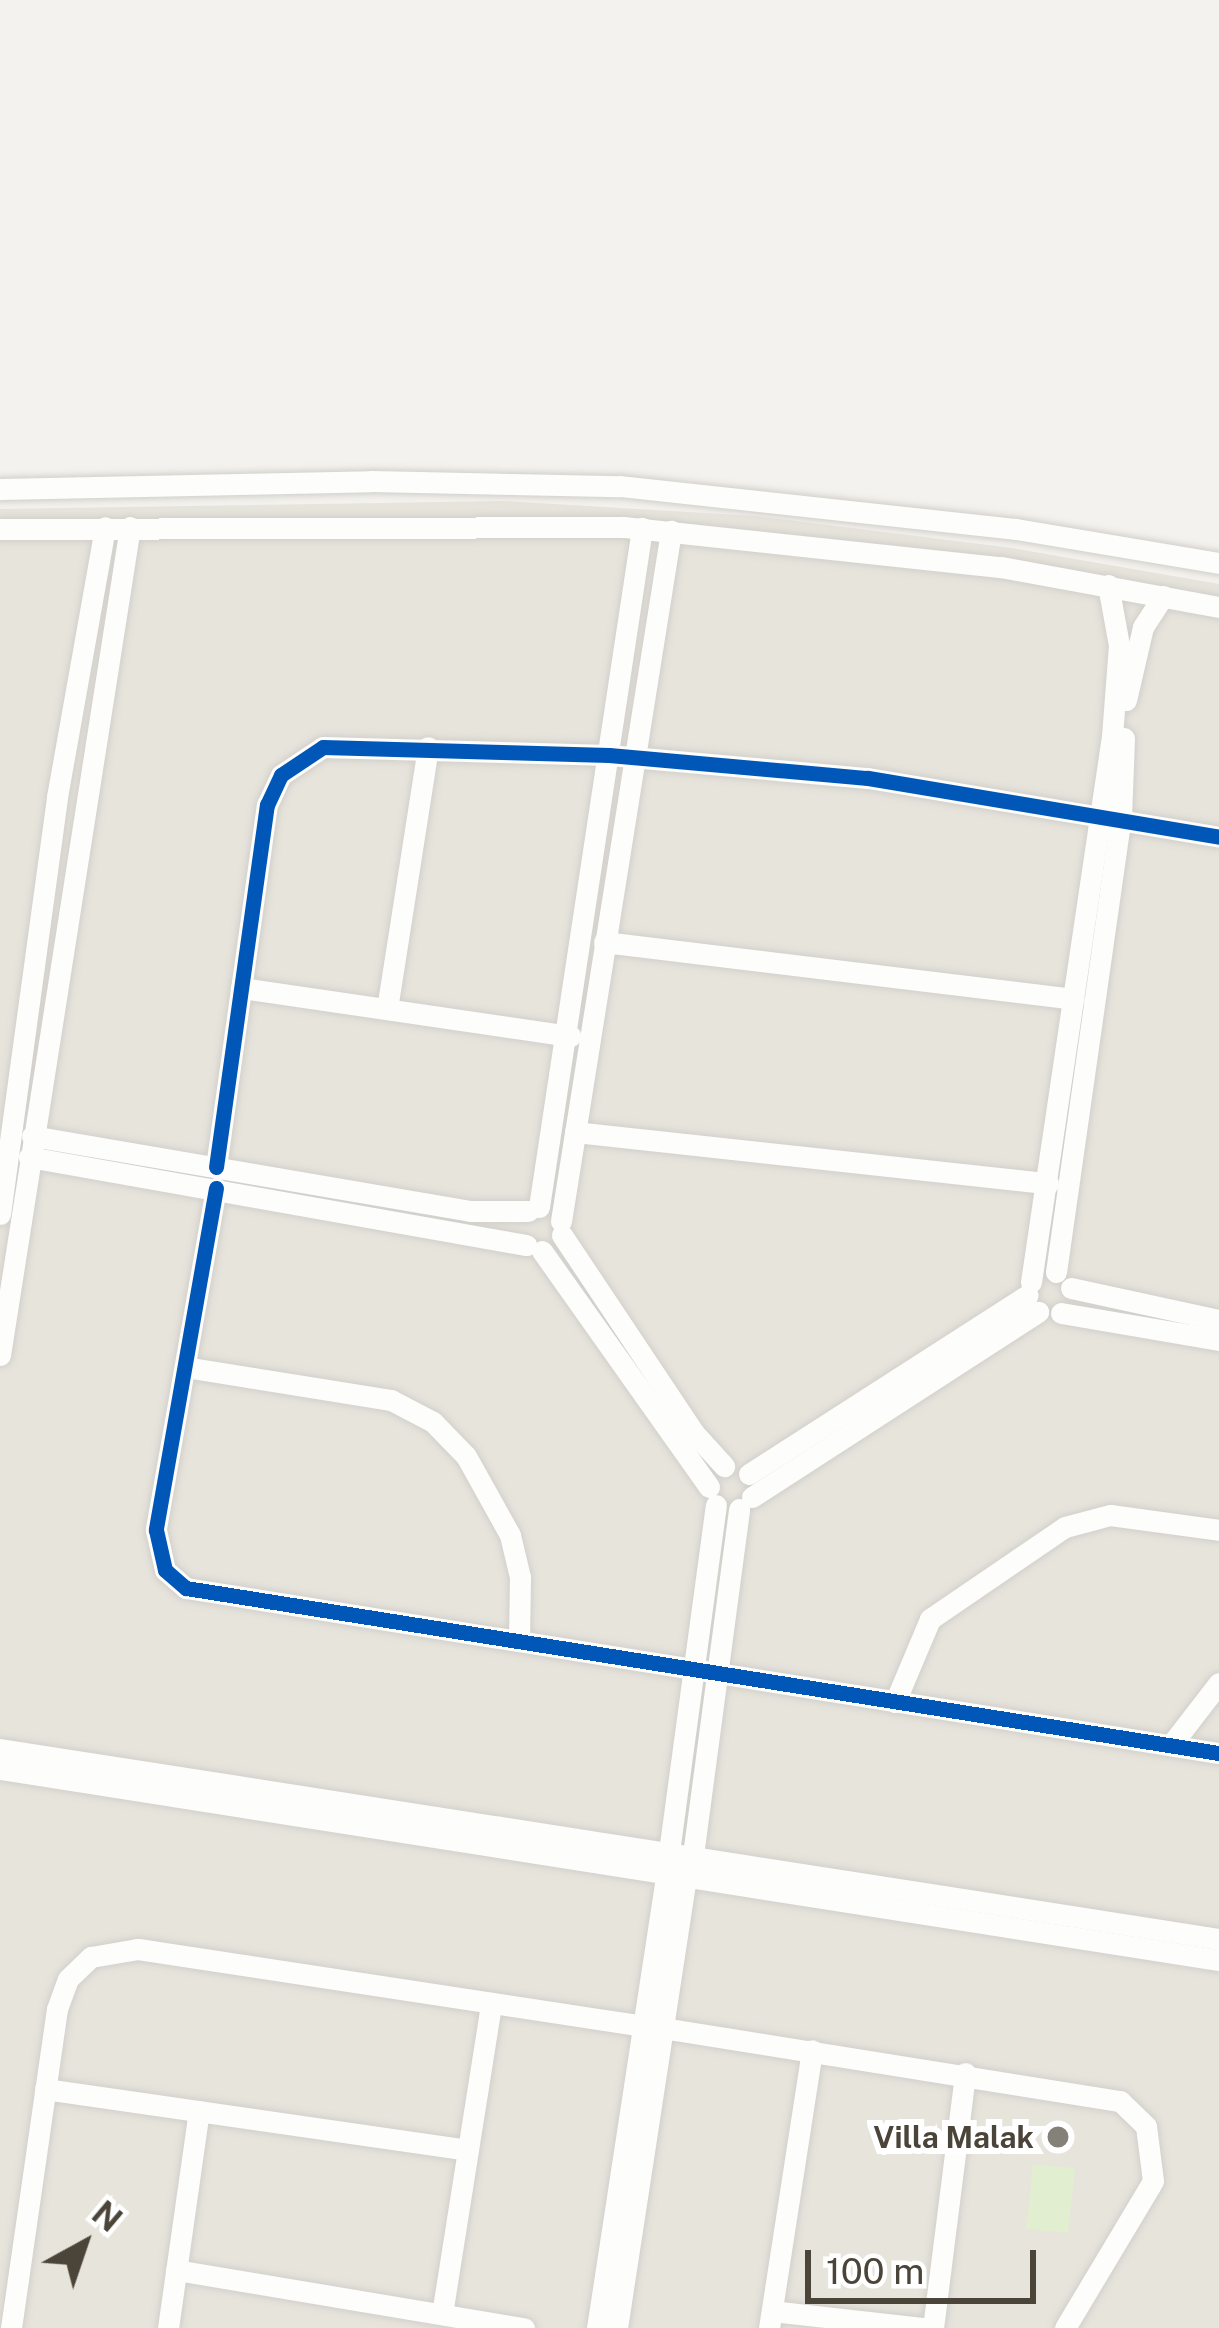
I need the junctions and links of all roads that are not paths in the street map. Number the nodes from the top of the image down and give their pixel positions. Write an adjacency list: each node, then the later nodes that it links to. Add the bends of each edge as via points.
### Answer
1 (0, 489): 7 (street, via 371,481 620,486 1016,529)
2 (105, 527): 3 (street); 5 (street); 16 (street)
3 (130, 527): 4 (street); 17 (street)
4 (642, 528): 6 (street); 12 (street)
5 (0, 529)
6 (671, 531): 8 (street); 13 (street)
7 (1219, 563)
8 (1108, 585): 9 (street); 14 (street, via 1119,646)
9 (1163, 596): 10 (street); 14 (street, via 1143,627)
10 (1219, 607)
11 (428, 747): 12 (street); 19 (street, via 322,747 281,775 267,806); 21 (street)
12 (609, 755): 13 (street); 22 (street)
13 (633, 757): 14 (street, via 868,778); 18 (street)
14 (1111, 815): 15 (street); 20 (street); 31 (street)
15 (1219, 837)
16 (45, 883): 17 (street); 24 (street)
17 (69, 886): 24 (street)
18 (604, 942): 20 (street); 23 (street)
19 (241, 988): 21 (street); 25 (street)
20 (1074, 998): 26 (street)
21 (387, 1009): 22 (street)
22 (571, 1036): 27 (street)
23 (575, 1132): 26 (street); 29 (street)
24 (14, 1145): 25 (street); 28 (street); 35 (street)
25 (222, 1178): 27 (street, via 471,1211); 30 (street); 36 (street)
26 (1048, 1183): 32 (street)
27 (534, 1209): 29 (street); 30 (street, via 519,1227)
28 (0, 1214)
29 (561, 1228): 30 (street); 38 (street, via 694,1433)
30 (534, 1248): 40 (street)
31 (1063, 1280): 32 (street); 32 (street); 33 (street)
32 (1039, 1300): 34 (street); 37 (street)
33 (1219, 1320)
34 (1219, 1340)
35 (0, 1355)
36 (184, 1366): 42 (street, via 391,1400 433,1422 466,1456 510,1535 520,1577); 42 (street, via 156,1530 158,1557 175,1580 200,1592)
37 (862, 1417): 39 (street); 40 (street)
38 (724, 1466): 39 (street); 40 (street)
39 (749, 1474): 40 (street)
40 (729, 1500): 43 (street); 44 (street)
41 (1219, 1530): 46 (street, via 1110,1515 1065,1527 930,1618)
42 (519, 1641): 43 (street)
43 (694, 1667): 44 (street); 52 (street)
44 (717, 1671): 46 (street); 52 (street)
45 (1219, 1683): 47 (street)
46 (895, 1702): 47 (street)
47 (1171, 1745): 49 (street)
48 (0, 1749): 51 (street)
49 (1219, 1753)
50 (0, 1768): 51 (street)
51 (435, 1825): 52 (street)
52 (677, 1864): 53 (street); 57 (street)
53 (901, 1899): 54 (street); 55 (street)
54 (1219, 1940)
55 (1219, 1960)
56 (491, 2003): 57 (street); 60 (street, via 138,1948 106,1951 78,1966 61,1993); 62 (street)
57 (653, 2027): 58 (street); 69 (street); 70 (street)
58 (812, 2050): 59 (street); 65 (street)
59 (965, 2073): 72 (street); 73 (street, via 1102,2094 1135,2112 1153,2144 1153,2181)
60 (45, 2089): 61 (street); 66 (street)
61 (199, 2111): 62 (street); 63 (street)
62 (468, 2150): 64 (street)
63 (176, 2270): 64 (street); 67 (street)
64 (442, 2314): 68 (street)
65 (770, 2320): 71 (street)
66 (10, 2328)
67 (168, 2328)
68 (524, 2328)
69 (598, 2328)
70 (617, 2328)
71 (922, 2328)
72 (933, 2328)
73 (1065, 2328)

